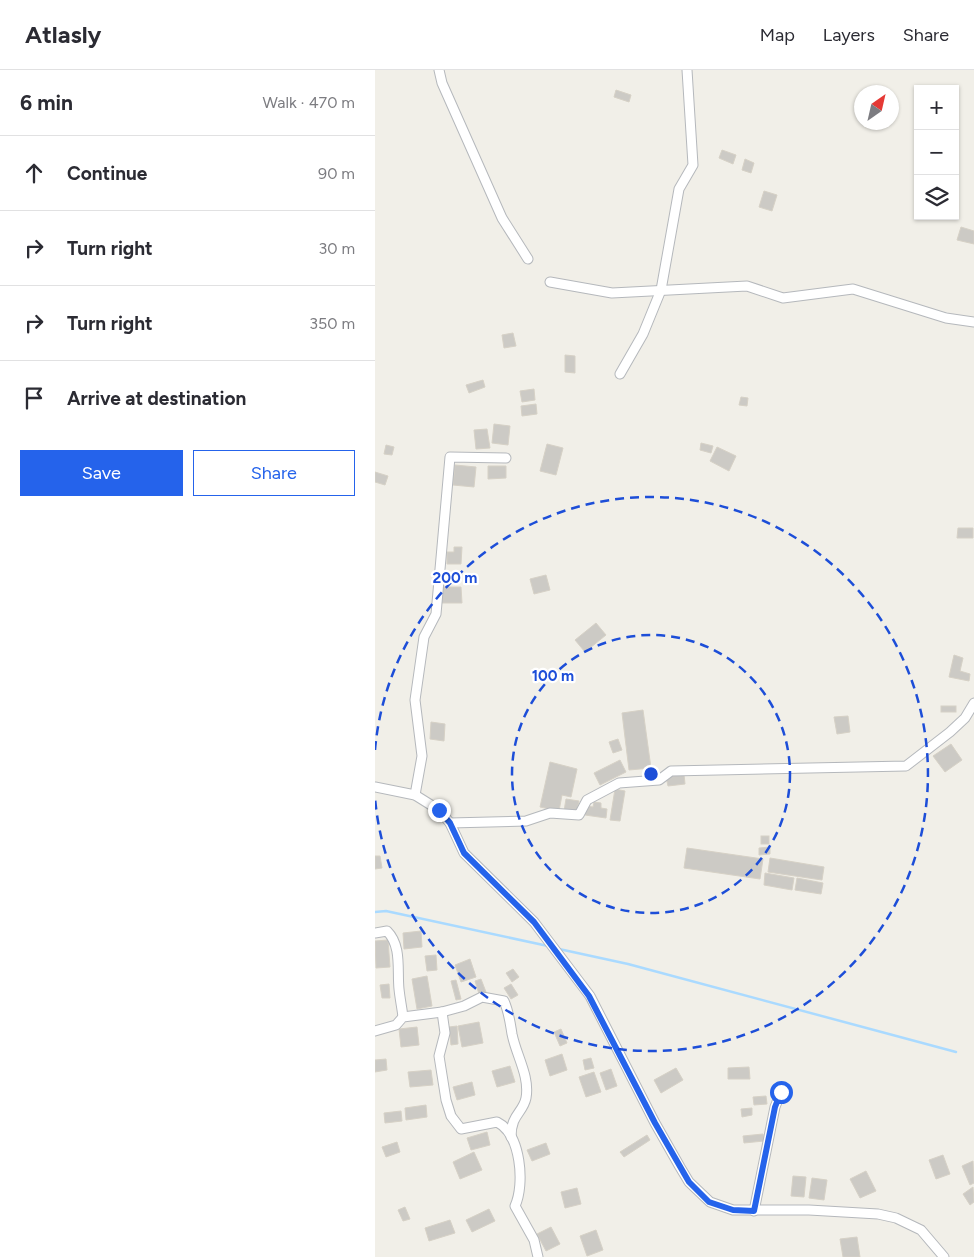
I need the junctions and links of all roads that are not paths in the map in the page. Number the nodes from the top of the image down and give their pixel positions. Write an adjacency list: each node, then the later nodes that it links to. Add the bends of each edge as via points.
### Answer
1 (439, 70): 3 (street, via 502,218)
2 (687, 70): 5 (street, via 693,166 679,189)
3 (528, 259)
4 (550, 282): 5 (street, via 612,293)
5 (661, 290): 6 (street, via 747,286 783,298 853,289 946,318); 7 (street, via 643,334)
6 (974, 322)
7 (620, 374)
8 (506, 458): 11 (street, via 451,457 436,614 424,637 415,700 422,756)
9 (974, 704): 12 (street, via 950,732 906,766 671,771 659,780 619,783 587,800 579,815 550,813 526,821)
10 (375, 787): 11 (street)
11 (415, 795): 12 (street, via 439,810)
12 (450, 823): 19 (street, via 464,853 534,922 589,996 689,1182 709,1202 733,1210)
13 (375, 933): 15 (street, via 387,931 393,936 397,948)
14 (442, 1012): 15 (street); 18 (street, via 445,1033 439,1056 451,1116 465,1130 497,1122); 18 (street, via 482,997 504,1001 526,1086 526,1100 511,1123)
15 (403, 1017): 16 (street, via 396,1025)
16 (375, 1031)
17 (781, 1092): 19 (street, via 775,1107)
18 (511, 1140): 20 (street, via 519,1155 521,1182 515,1206 534,1240)
19 (754, 1211): 21 (street, via 809,1210 896,1218 921,1230)
20 (538, 1257)
21 (943, 1257)

